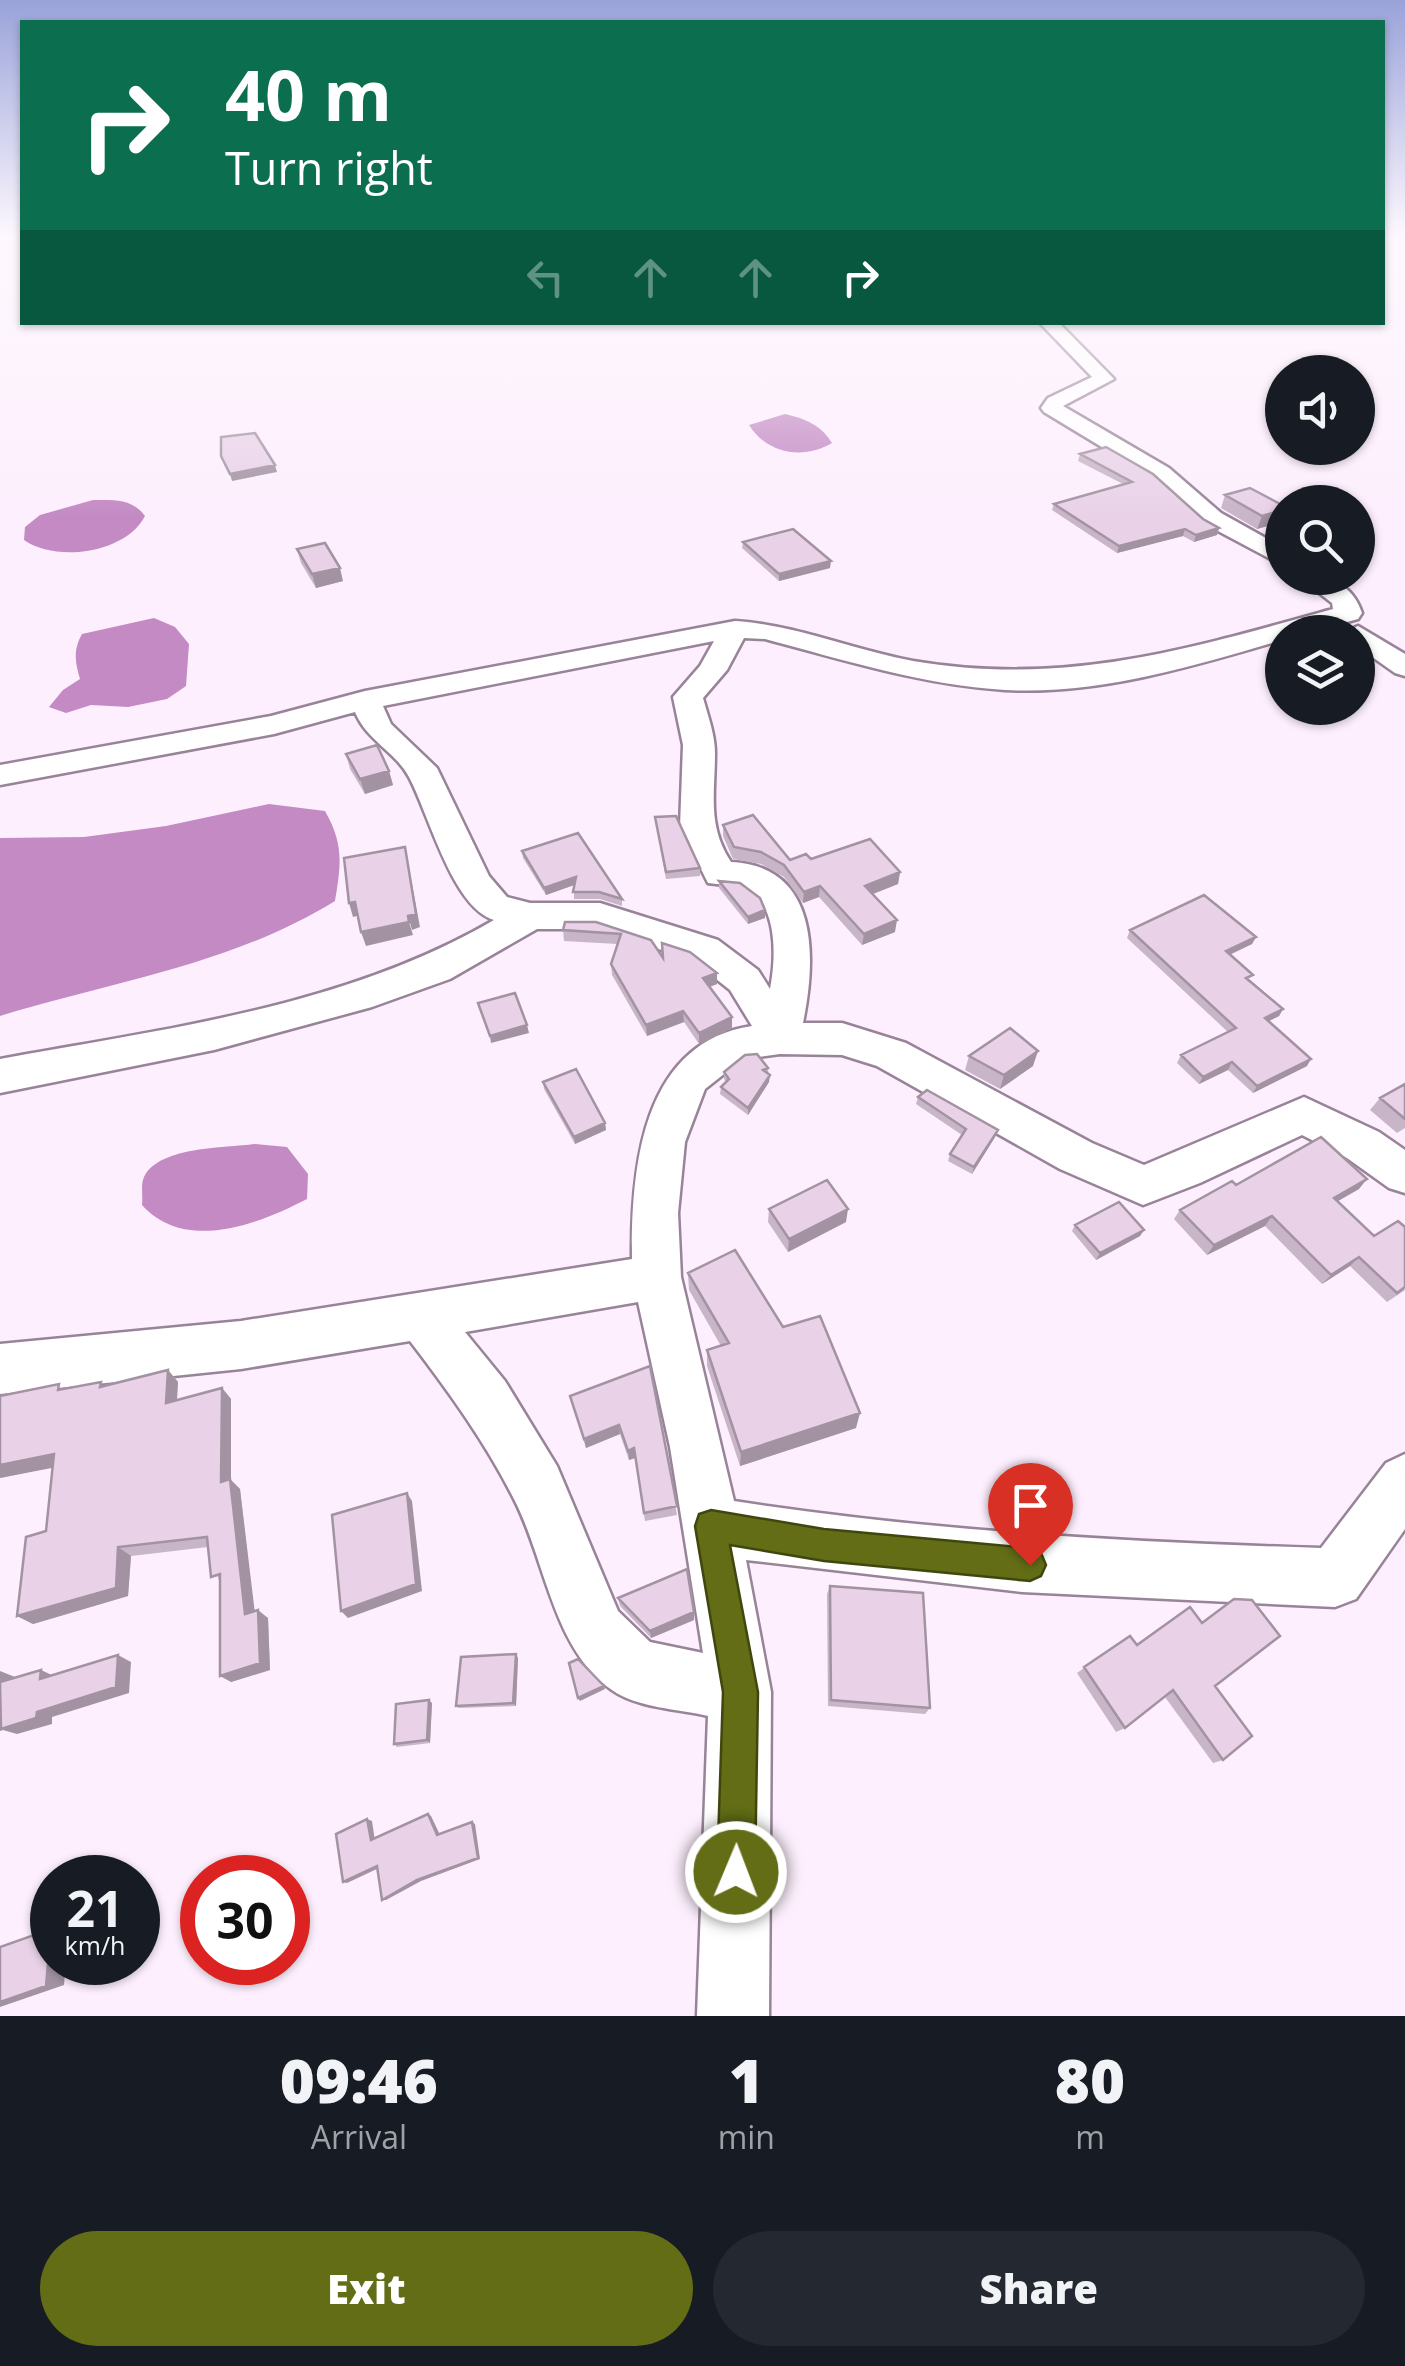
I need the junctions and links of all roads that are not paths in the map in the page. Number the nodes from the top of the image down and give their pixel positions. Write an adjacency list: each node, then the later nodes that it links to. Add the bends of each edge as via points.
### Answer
1 (1054, 330): 2 (street, via 1104,379 1050,408 1148,464 1212,518)
2 (1265, 548)
3 (735, 629): 4 (street, via 766,631 911,670 1007,681 1172,663); 7 (street); 10 (street, via 688,696 699,749 692,801 700,846 721,874 760,879 782,904 794,958)
4 (1265, 642)
5 (1375, 646): 6 (street)
6 (1405, 667)
7 (365, 700): 8 (street, via 274,726); 9 (street, via 377,728 421,768 474,882 495,907)
8 (0, 774)
9 (530, 916): 10 (street, via 600,916 706,950 744,980); 11 (street, via 426,974 162,1045)
10 (780, 1038): 12 (street, via 842,1040 891,1054 1076,1156 1144,1185 1187,1172 1263,1129 1304,1115); 13 (street, via 732,1045 687,1079 663,1142)
11 (0, 1076)
12 (1405, 1174)
13 (657, 1277): 14 (street); 17 (street)
14 (420, 1316): 15 (street, via 242,1346); 18 (street, via 486,1399 537,1486 597,1632 634,1669)
15 (0, 1370)
16 (1405, 1482): 17 (street, via 1334,1578 996,1562)
17 (711, 1526): 18 (street)
18 (740, 1692): 19 (street)
19 (733, 2016)

